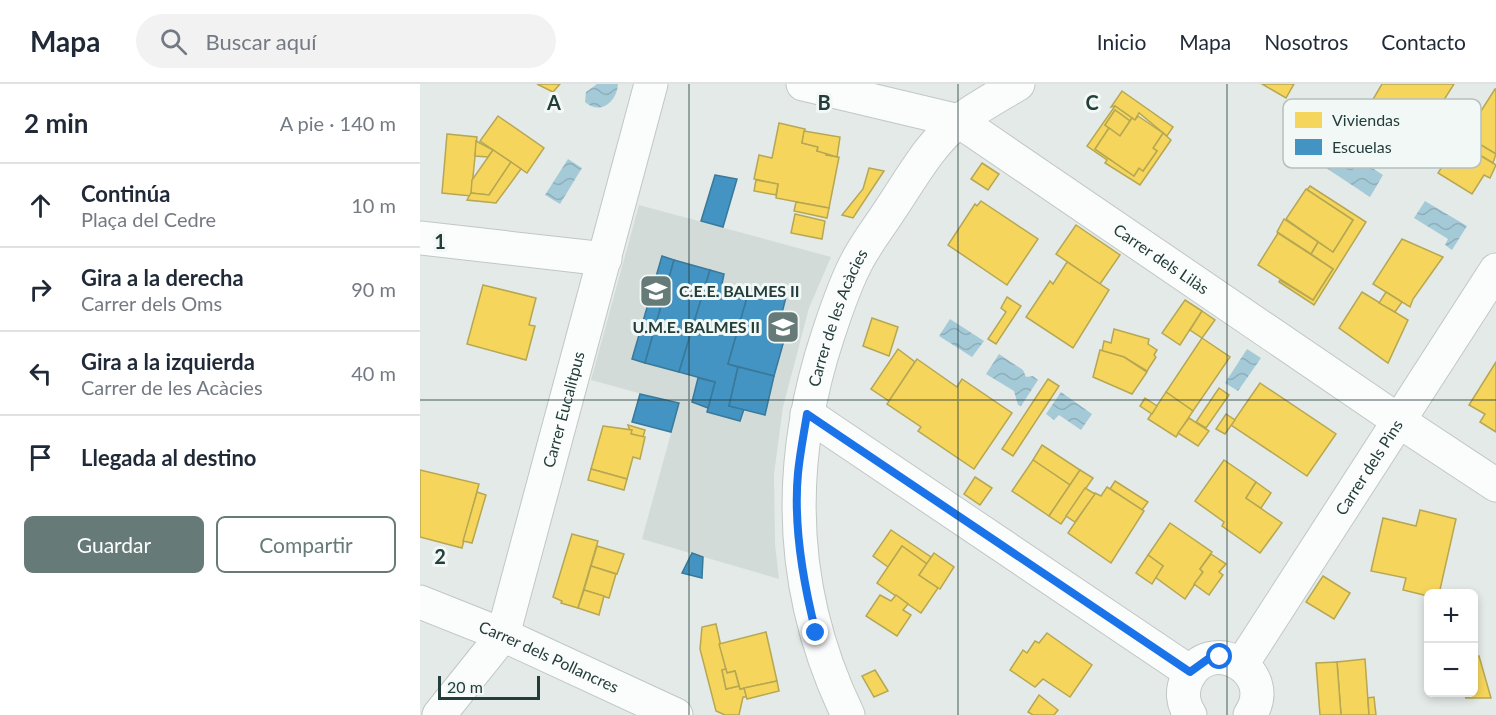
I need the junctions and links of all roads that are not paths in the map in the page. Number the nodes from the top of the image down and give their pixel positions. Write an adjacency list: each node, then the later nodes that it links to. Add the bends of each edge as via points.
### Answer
1 (651, 84): 6 (street, Carrer Eucalitpus)
2 (803, 84): 4 (street, Carrer dels Lilàs)
3 (1017, 84): 4 (street, Carrer de les Acàcies)
4 (959, 121): 8 (street, Carrer de les Acàcies, via 933,146 856,263 819,363); 9 (street, Carrer dels Lilàs)
5 (420, 238): 6 (street)
6 (604, 259): 12 (street, Carrer Eucalitpus)
7 (1496, 270): 9 (street, Carrer dels Pins)
8 (807, 414): 14 (street); 17 (street, Carrer de les Acàcies, via 798,473 797,513 806,592 828,672)
9 (1399, 421): 10 (street, Carrer dels Lilàs); 13 (street, Carrer dels Pins)
10 (1496, 485)
11 (420, 602): 12 (street, Carrer dels Pollancres)
12 (503, 635): 15 (street, Carrer Eucalitpus); 16 (street, Carrer dels Pollancres)
13 (1242, 664): 14 (street, via 1220,657 1203,661); 19 (street, via 1256,685 1257,697)
14 (1190, 672): 18 (street, via 1183,696)
15 (440, 715)
16 (676, 715)
17 (848, 715)
18 (1190, 715)
19 (1250, 715)

